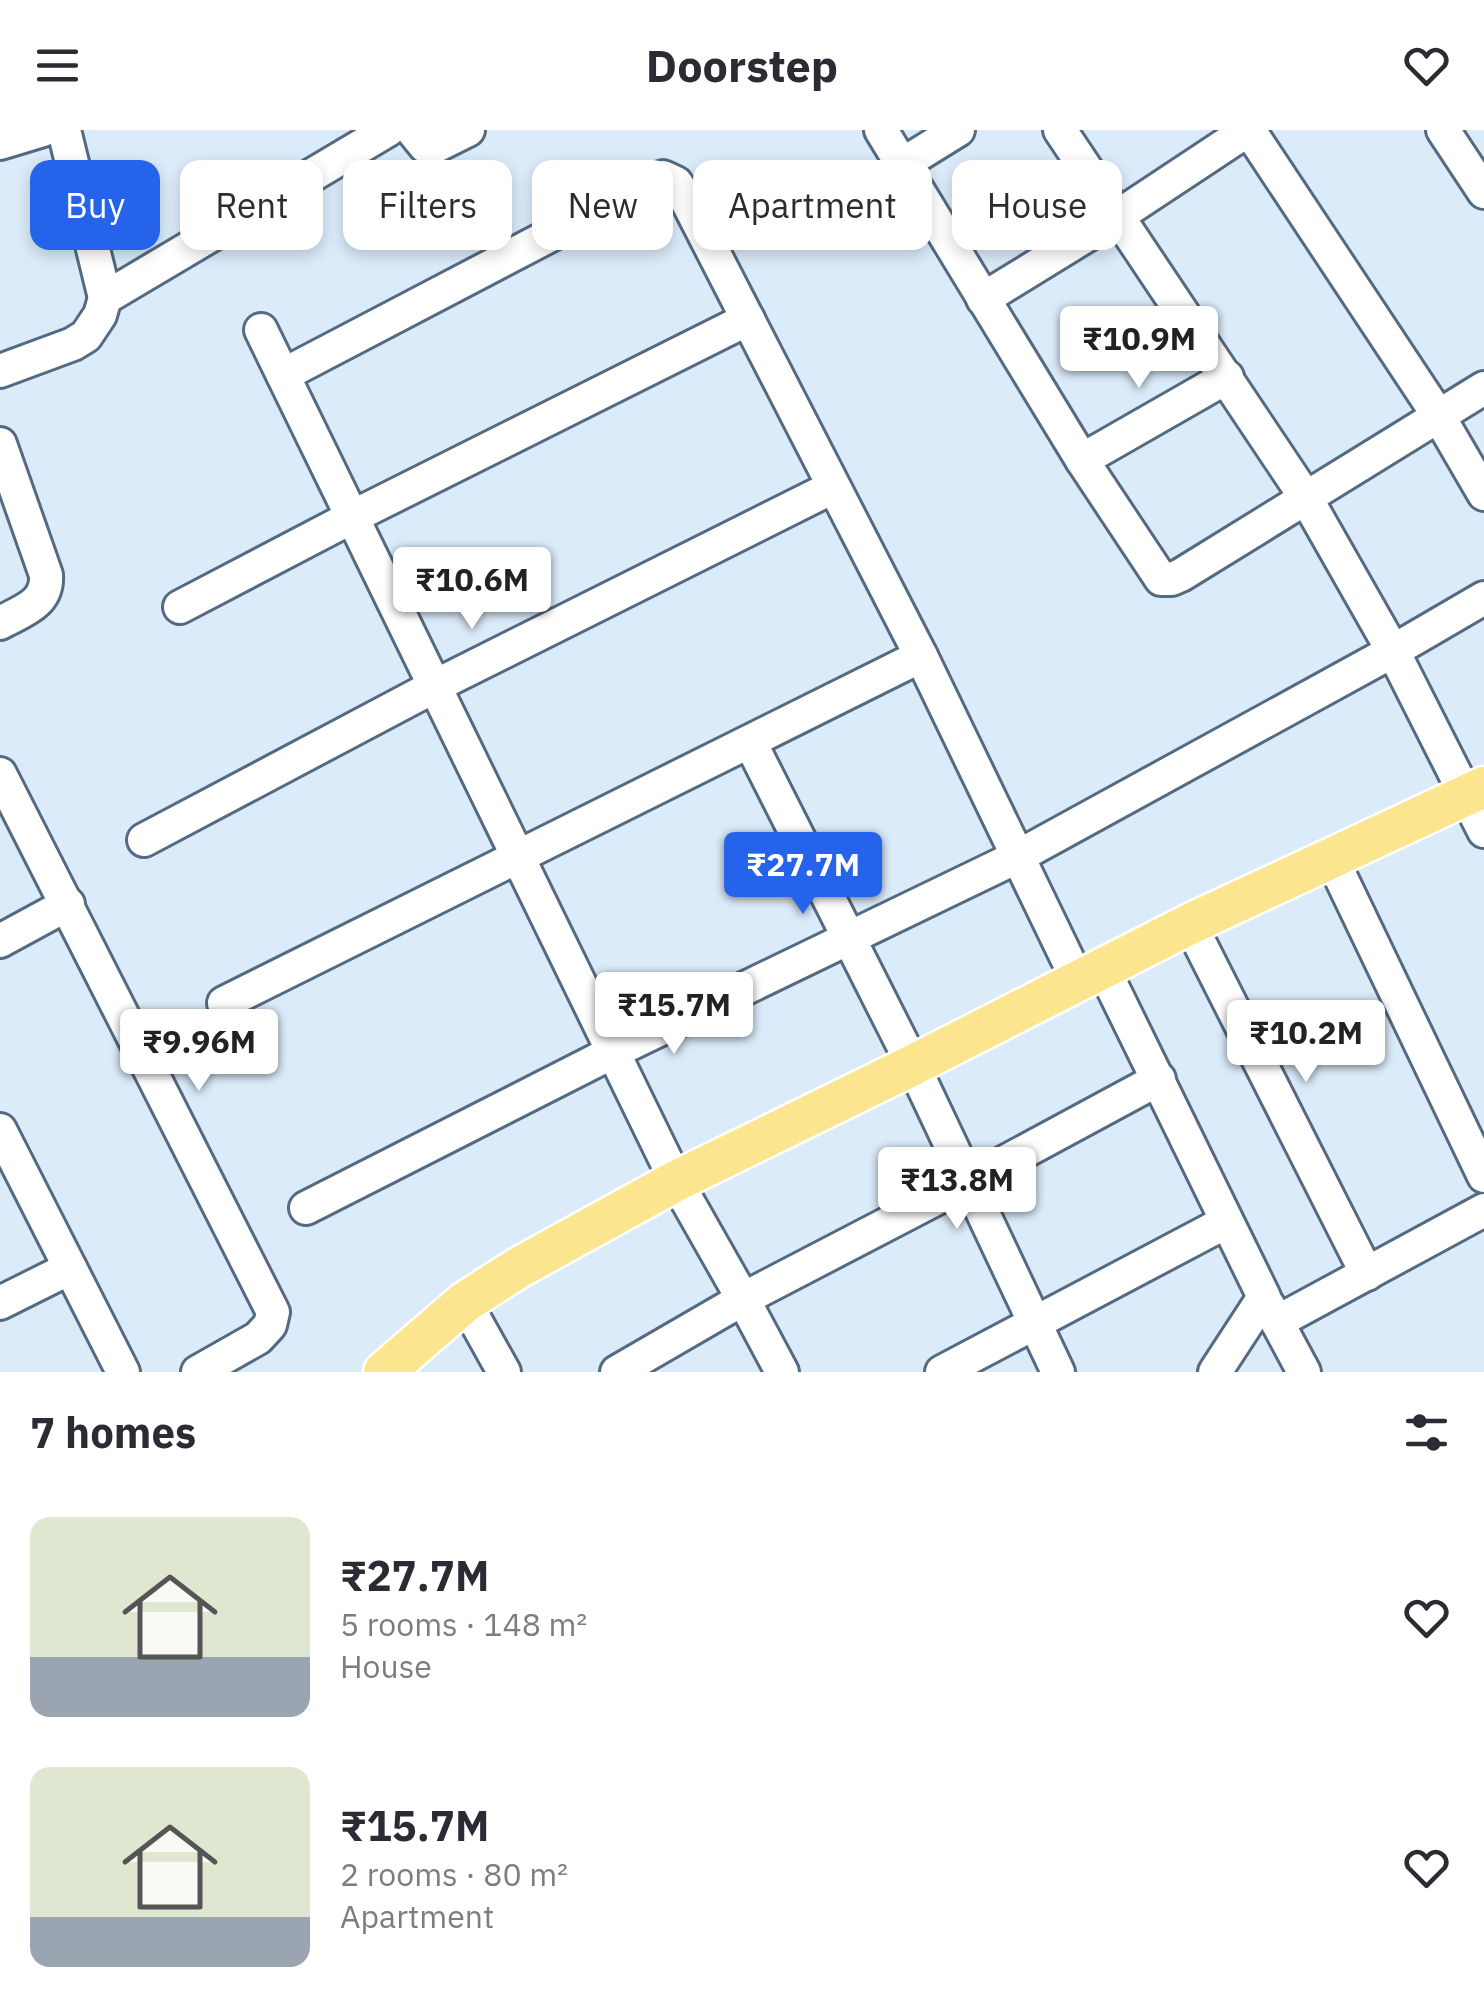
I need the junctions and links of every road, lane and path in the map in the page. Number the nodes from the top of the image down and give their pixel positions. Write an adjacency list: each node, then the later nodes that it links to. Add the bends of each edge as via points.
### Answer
1 (43, 130): 11 (street)
2 (64, 130): 20 (street)
3 (388, 130): 20 (street)
4 (412, 130): 5 (street, via 425,146 436,146)
5 (468, 130)
6 (882, 130): 12 (street)
7 (958, 130): 13 (street)
8 (1060, 130): 14 (street)
9 (1249, 130): 17 (street); 28 (street)
10 (1443, 130): 15 (street)
11 (0, 143)
12 (901, 160)
13 (910, 160)
14 (1080, 160)
15 (1483, 188)
16 (932, 212): 21 (street)
17 (1122, 213)
18 (1122, 222): 26 (street)
19 (1063, 250): 21 (street)
20 (106, 298): 24 (street, via 86,336)
21 (983, 299): 30 (street)
22 (748, 319): 25 (street, via 685,197 662,177); 31 (street); 34 (street)
23 (261, 330): 25 (street)
24 (0, 371)
25 (283, 375): 34 (street)
26 (1227, 377): 30 (street); 33 (street)
27 (1484, 388): 28 (street)
28 (1438, 415): 32 (street); 33 (street)
29 (0, 444): 37 (street, via 47,584 37,603)
30 (1082, 460): 33 (street, via 1161,579 1181,575)
31 (833, 486): 39 (street); 40 (street)
32 (1484, 494)
33 (1306, 498): 38 (street)
34 (352, 517): 36 (street); 40 (street)
35 (1484, 598): 38 (street)
36 (180, 607)
37 (0, 623)
38 (1394, 650): 43 (street); 47 (street)
39 (921, 656): 41 (street); 47 (street)
40 (435, 686): 45 (street); 46 (street)
41 (750, 742): 46 (street); 51 (street)
42 (0, 774): 49 (street)
43 (1475, 791): 44 (street); 48 (main road)
44 (1484, 831)
45 (144, 840)
46 (518, 857): 54 (street); 55 (street)
47 (1018, 857): 51 (street); 53 (street)
48 (1331, 858): 50 (main road); 59 (street)
49 (68, 904): 52 (street); 73 (street, via 273,1312 258,1338)
50 (1190, 924): 53 (main road); 66 (street)
51 (848, 937): 55 (street); 56 (street)
52 (0, 942)
53 (1091, 974): 56 (main road); 57 (street)
54 (224, 1003)
55 (613, 1052): 60 (street); 62 (street)
56 (913, 1064): 60 (main road); 61 (street)
57 (1159, 1079): 61 (street); 64 (street)
58 (0, 1130): 65 (street)
59 (1484, 1176)
60 (676, 1181): 67 (street); 68 (main road)
61 (968, 1182): 67 (street); 71 (street)
62 (306, 1208)
63 (1484, 1210): 66 (street)
64 (1226, 1222): 70 (street); 71 (street)
65 (70, 1268): 69 (street); 72 (street)
66 (1366, 1274): 70 (street)
67 (743, 1298): 76 (street); 77 (street)
68 (464, 1302): 74 (main road); 75 (street)
69 (0, 1304)
70 (1270, 1310): 80 (street); 81 (street)
71 (1035, 1323): 78 (street); 79 (street)
72 (124, 1372)
73 (198, 1372)
74 (384, 1372)
75 (504, 1372)
76 (617, 1372)
77 (782, 1372)
78 (942, 1372)
79 (1058, 1372)
80 (1215, 1372)
81 (1304, 1372)

